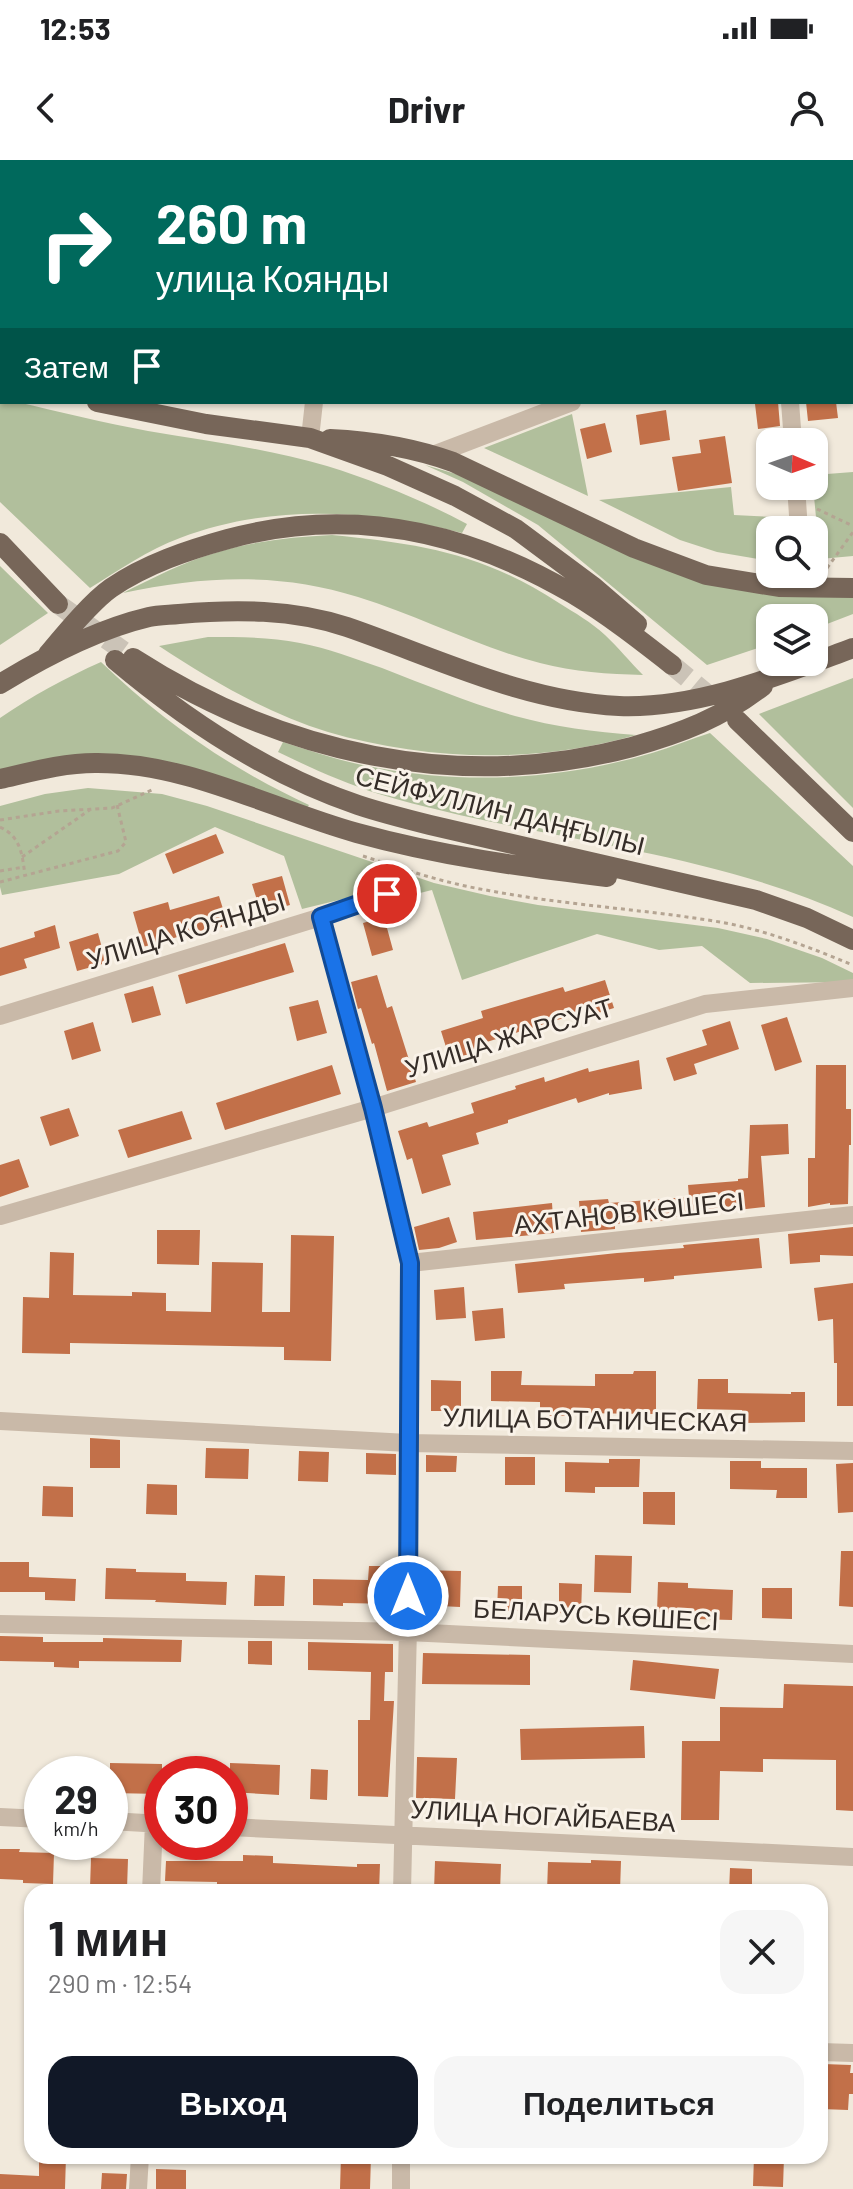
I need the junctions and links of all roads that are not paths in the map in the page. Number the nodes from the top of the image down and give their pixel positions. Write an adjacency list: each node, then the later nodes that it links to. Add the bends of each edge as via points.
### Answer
1 (107, 404): 6 (main road)
2 (314, 404): 6 (street)
3 (567, 404): 7 (street)
4 (790, 404): 5 (street)
5 (792, 428)
6 (310, 438): 7 (main road, via 354,440); 14 (main road, via 420,480 516,529 594,587 676,665 574,595 508,561 431,535 356,524 257,531 156,563 109,589)
7 (433, 455): 9 (main road, via 634,548 720,578)
8 (0, 543): 12 (main road)
9 (756, 583)
10 (828, 584): 11 (main road)
11 (853, 588)
12 (58, 604)
13 (853, 648): 15 (main road)
14 (48, 655): 15 (main road, via 151,617 231,610 320,619 509,687 565,701 648,706); 16 (main road)
15 (773, 677): 20 (main road, СЕЙФУЛЛИН ДАҢҒЫЛЫ, via 741,703 693,728 610,753 486,768 398,761 294,735 250,721 124,659 187,717 331,795 402,818)
16 (0, 684)
17 (737, 720): 19 (main road)
18 (0, 779): 20 (main road, via 73,764 156,768 354,833 441,854)
19 (853, 832)
20 (712, 890): 23 (main road, СЕЙФУЛЛИН ДАҢҒЫЛЫ, via 783,909)
21 (387, 894): 22 (street, УЛИЦА КОЯНДЫ)
22 (321, 917): 25 (street, УЛИЦА КОЯНДЫ); 26 (street)
23 (853, 940)
24 (853, 988): 26 (street, УЛИЦА ЖАРСУАТ, via 705,1004)
25 (0, 1016)
26 (373, 1108): 28 (street, УЛИЦА ЖАРСУАТ); 29 (street)
27 (853, 1215): 29 (street, АХТАНОВ КӨШЕСІ)
28 (0, 1216)
29 (410, 1263): 31 (street)
30 (0, 1421): 31 (street, УЛИЦА БОТАНИЧЕСКАЯ)
31 (408, 1443): 32 (street, УЛИЦА БОТАНИЧЕСКАЯ); 34 (street)
32 (853, 1451)
33 (0, 1624): 34 (street, БЕЛАРУСЬ КӨШЕСІ)
34 (408, 1632): 35 (street, БЕЛАРУСЬ КӨШЕСІ); 39 (street)
35 (853, 1654)
36 (0, 1817): 37 (street)
37 (24, 1818)
38 (248, 1828): 39 (street, УЛИЦА НОГАЙБАЕВА)
39 (402, 1835): 40 (street, УЛИЦА НОГАЙБАЕВА); 43 (street)
40 (853, 1857)
41 (154, 1860): 42 (street)
42 (152, 1884)
43 (402, 1884)
44 (828, 2052): 45 (street)
45 (853, 2053)
46 (140, 2164): 48 (street)
47 (401, 2164): 49 (street)
48 (138, 2189)
49 (401, 2189)

